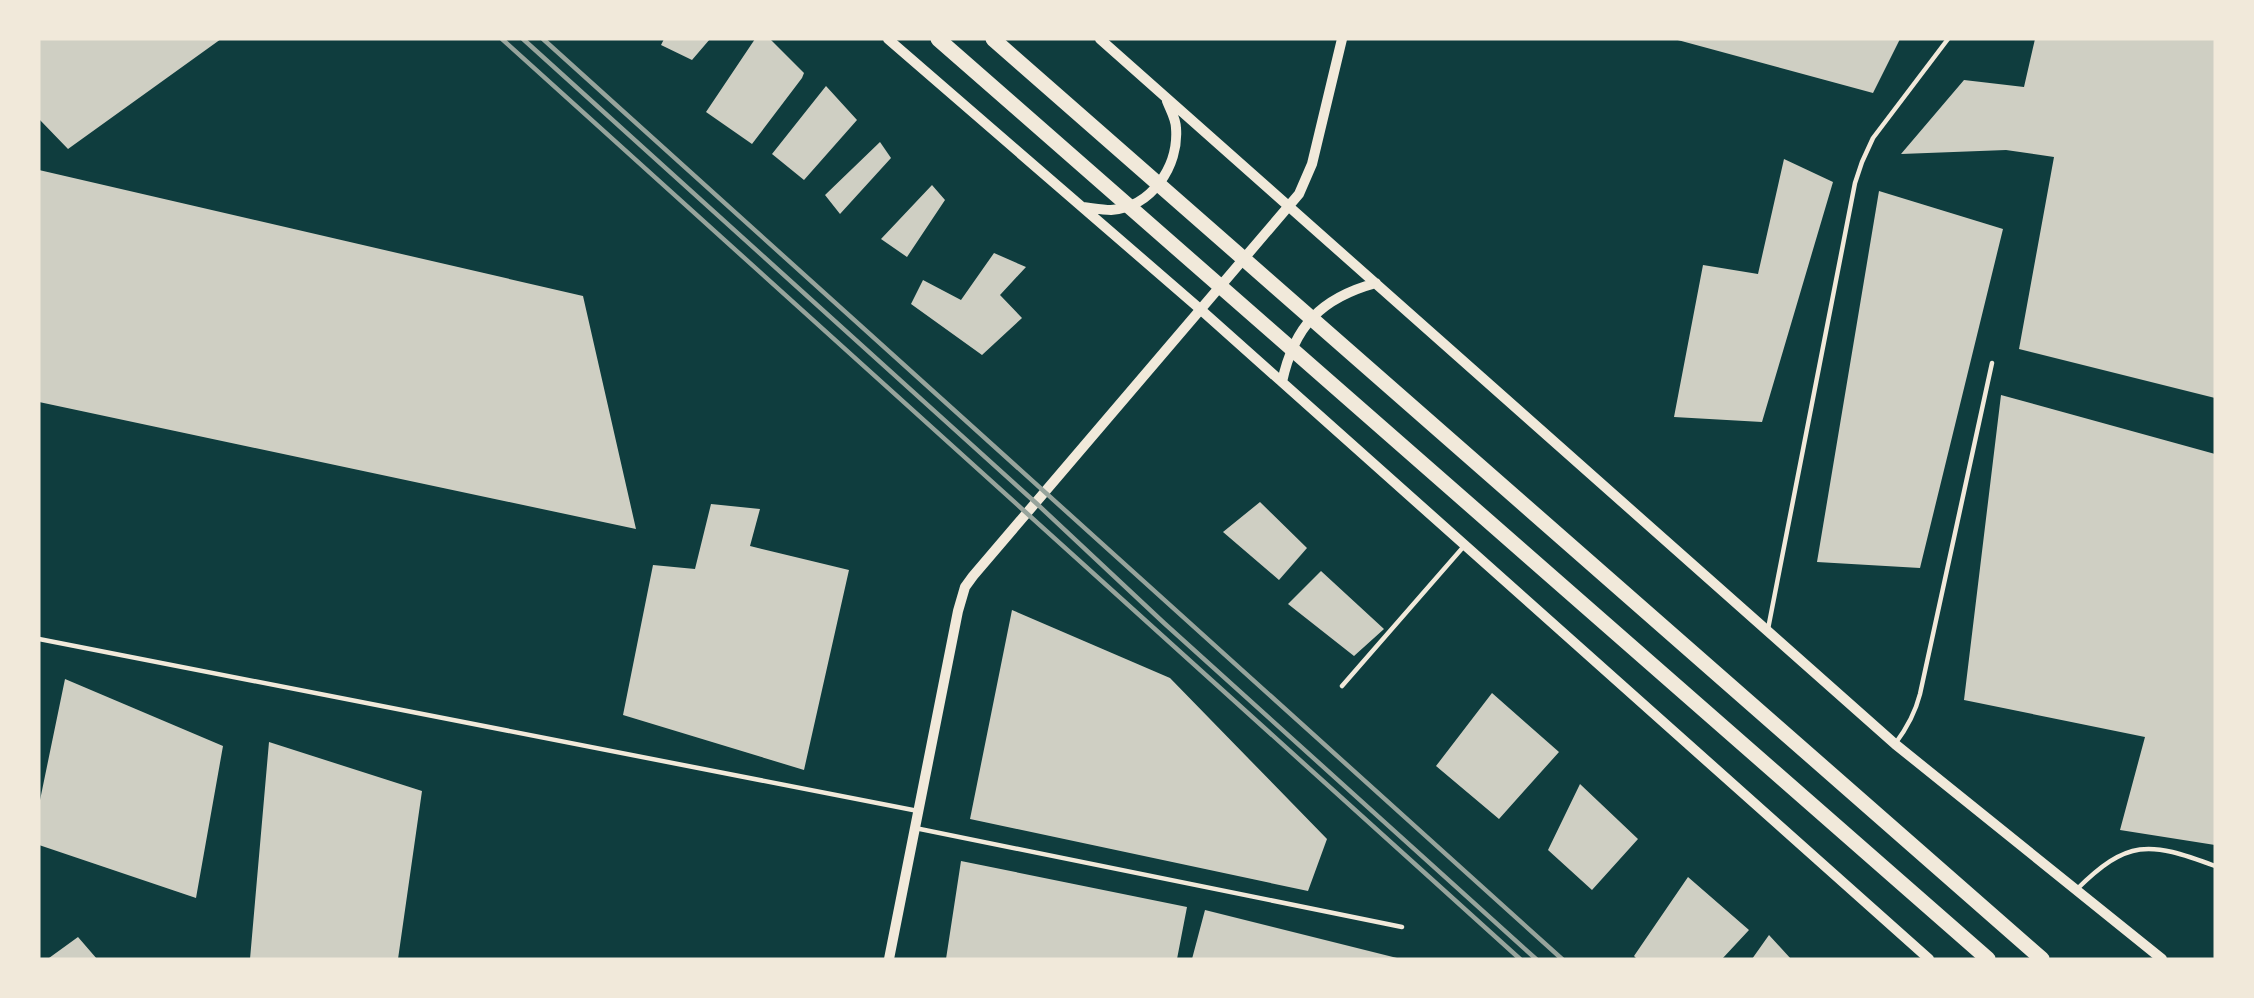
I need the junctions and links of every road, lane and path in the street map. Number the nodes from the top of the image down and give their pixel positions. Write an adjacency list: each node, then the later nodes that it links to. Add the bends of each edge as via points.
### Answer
1 (888, 39): 9 (street)
2 (938, 39): 26 (highway)
3 (993, 39): 27 (highway)
4 (1100, 39): 7 (street)
5 (1342, 39): 8 (street, via 1312,164)
6 (1948, 39): 15 (lane, via 1873,138 1855,183)
7 (1166, 98): 8 (street); 9 (street, via 1177,125 1175,155 1162,182 1140,201 1112,210)
8 (1290, 206): 10 (street); 11 (street)
9 (1082, 207): 11 (street)
10 (1376, 283): 13 (street, via 1338,297 1312,317 1287,358); 15 (street)
11 (1200, 309): 13 (street); 19 (street, via 966,587)
12 (1992, 363): 18 (lane, via 1916,710)
13 (1282, 382): 14 (street)
14 (1465, 545): 17 (lane); 25 (street)
15 (1768, 632): 18 (street)
16 (39, 639): 19 (lane)
17 (1342, 686)
18 (1894, 744): 22 (street)
19 (918, 812): 20 (street)
20 (915, 828): 23 (lane); 24 (street)
21 (2215, 866): 22 (lane, via 2183,854 2135,849 2115,857)
22 (2076, 890): 28 (street)
23 (1402, 927)
24 (889, 959)
25 (1929, 959)
26 (1988, 959)
27 (2042, 959)
28 (2162, 959)

